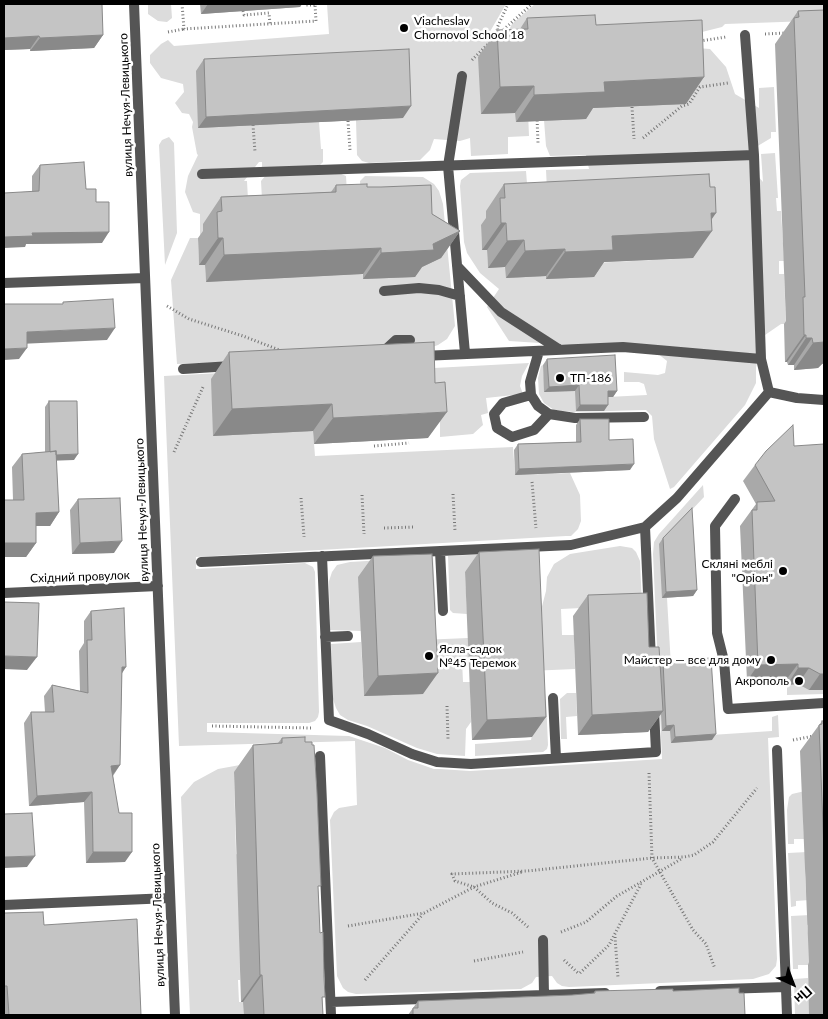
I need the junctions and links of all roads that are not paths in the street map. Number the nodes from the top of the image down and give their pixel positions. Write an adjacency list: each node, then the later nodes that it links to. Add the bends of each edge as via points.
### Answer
1 (134, 4): 8 (street, вулиця Нечуя-Левицького)
2 (745, 35): 4 (street)
3 (462, 76): 5 (street)
4 (754, 154): 5 (street); 18 (street)
5 (448, 166): 6 (street); 7 (street)
6 (202, 174)
7 (458, 266): 11 (street); 13 (street, via 500,312)
8 (145, 278): 9 (street); 31 (street, вулиця Нечуя-Левицького)
9 (4, 283)
10 (384, 291): 11 (street, via 419,288)
11 (460, 296): 15 (street)
12 (410, 340): 17 (street, via 396,340 376,359)
13 (560, 350): 14 (street); 18 (street, via 623,347)
14 (539, 351): 15 (street); 22 (street, via 530,382)
15 (465, 354): 16 (street)
16 (416, 356)
17 (396, 358)
18 (761, 359): 21 (street)
19 (242, 365): 20 (street)
20 (183, 369)
21 (769, 392): 23 (street); 27 (street, via 677,498)
22 (532, 394): 24 (street, via 538,406); 24 (street, via 503,403 494,414 497,428 512,437 534,430)
23 (824, 400)
24 (549, 414): 25 (street, via 575,418)
25 (644, 417)
26 (735, 499): 39 (street, via 715,526 717,633 724,661 728,709)
27 (644, 527): 28 (street, via 571,545 533,550); 36 (street)
28 (440, 551): 29 (street); 33 (street)
29 (322, 556): 30 (street); 35 (street)
30 (201, 562)
31 (158, 586): 32 (street, Східний провулок); 43 (street, вулиця Нечуя-Левицького)
32 (4, 593)
33 (443, 611)
34 (348, 636): 35 (street)
35 (325, 637): 42 (street, via 329,720 437,762 471,764)
36 (652, 666)
37 (653, 695): 42 (street, via 656,752)
38 (553, 698): 42 (street)
39 (824, 703)
40 (777, 750): 46 (street)
41 (320, 756): 50 (street)
42 (556, 758)
43 (170, 898): 44 (street); 51 (street, вулиця Нечуя-Левицького)
44 (4, 905)
45 (543, 940): 49 (street)
46 (786, 987): 47 (street); 53 (street)
47 (649, 991)
48 (613, 992): 49 (street)
49 (544, 995): 50 (street)
50 (331, 1002): 52 (street)
51 (175, 1015)
52 (331, 1015)
53 (787, 1015)

